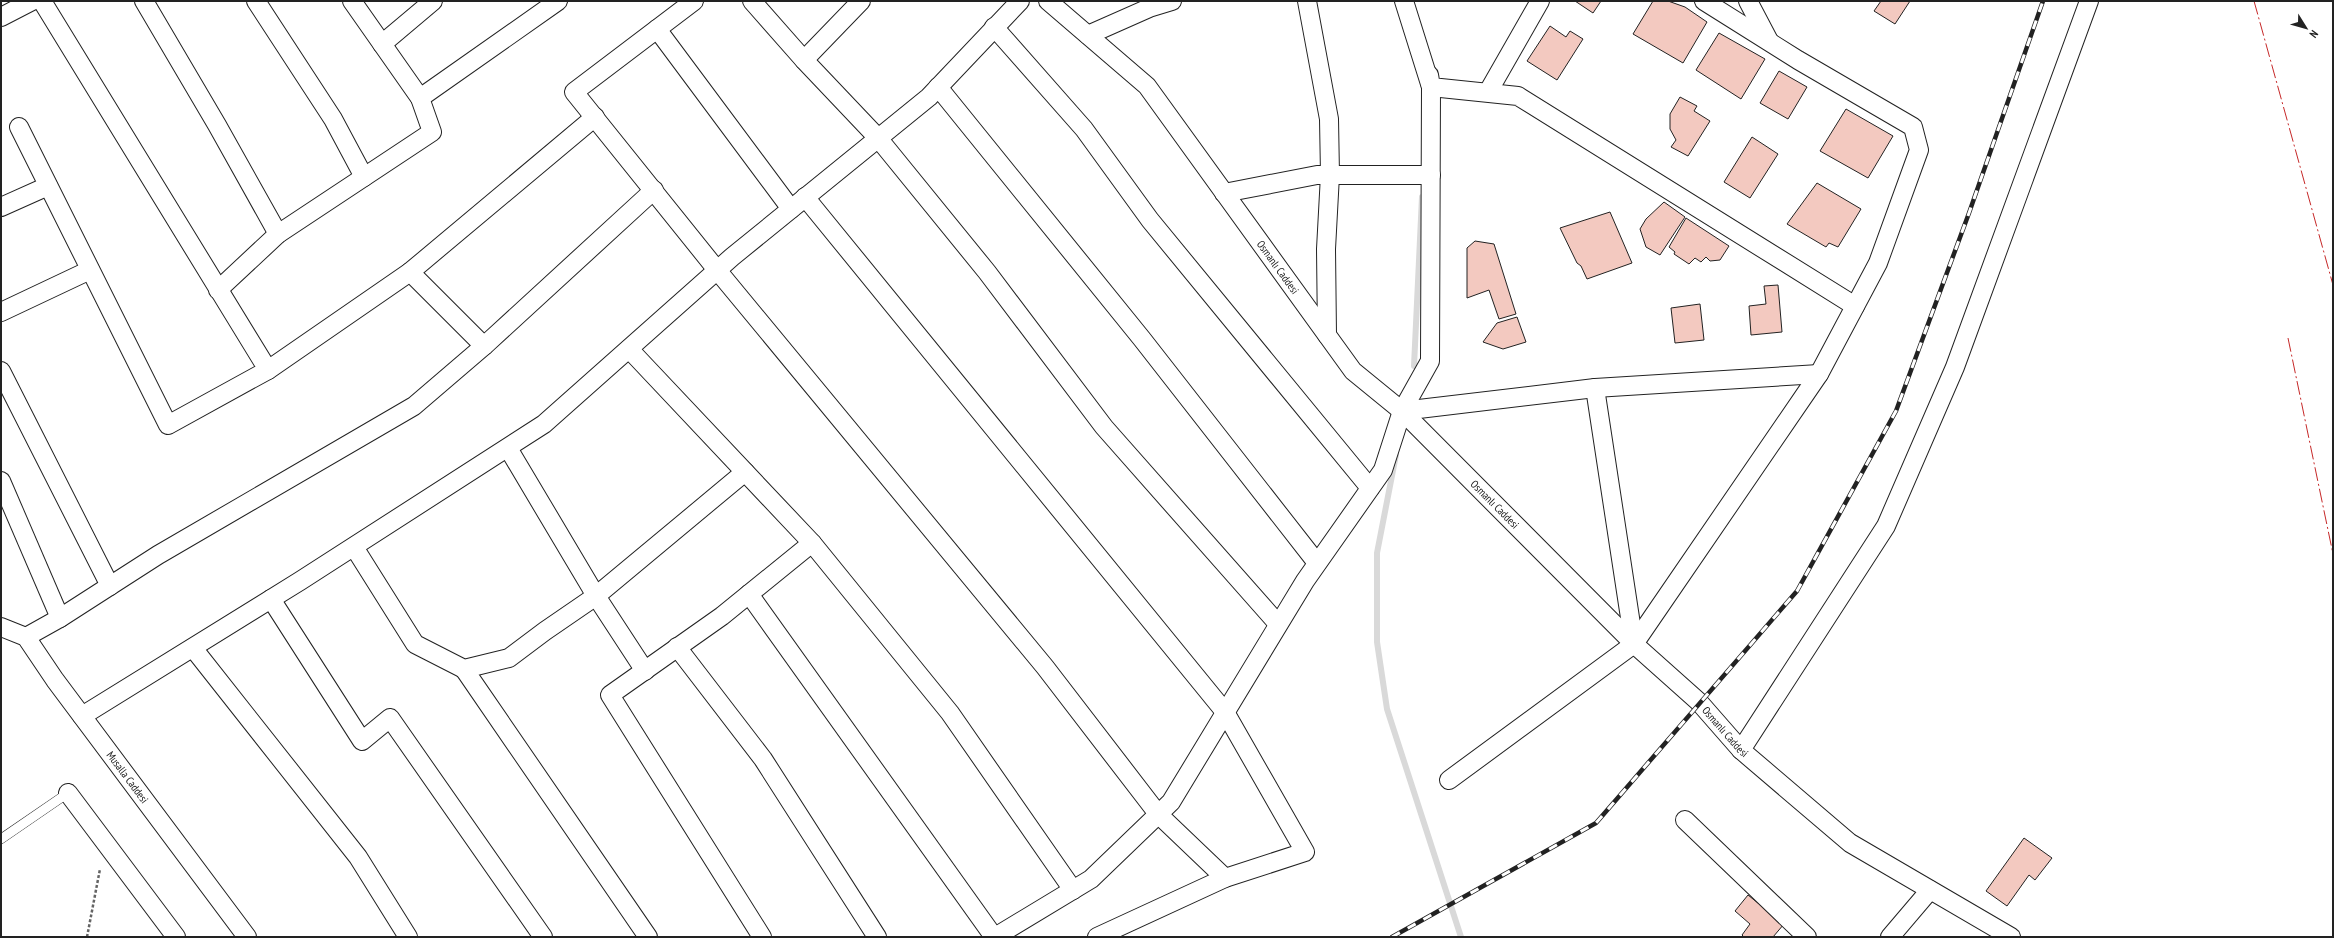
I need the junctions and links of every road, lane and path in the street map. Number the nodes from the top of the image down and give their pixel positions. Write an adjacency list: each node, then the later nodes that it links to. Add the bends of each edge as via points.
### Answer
1 (32, 1): 21 (street)
2 (42, 1): 48 (street)
3 (144, 1): 44 (street)
4 (256, 1): 37 (street, via 333,119)
5 (352, 1): 26 (street)
6 (433, 1): 26 (street)
7 (558, 1): 31 (street)
8 (694, 1): 23 (street)
9 (752, 1): 27 (street)
10 (861, 1): 27 (street)
11 (1020, 1): 22 (street)
12 (1048, 1): 24 (street, Osmanlı Caddesi)
13 (1172, 1): 24 (street, via 1148,8)
14 (1307, 1): 35 (street, via 1329,119)
15 (1404, 1): 29 (street)
16 (1414, 1): 29 (street)
17 (1540, 1): 30 (street)
18 (1704, 1): 25 (street)
19 (1748, 1): 25 (street)
20 (2089, 1): 81 (street, via 1955,367 1886,526)
21 (1, 17)
22 (994, 27): 28 (street); 62 (street, via 1084,129 1150,220)
23 (657, 29): 32 (street, via 574,92); 43 (street)
24 (1088, 35): 40 (street, Osmanlı Caddesi, via 1147,86)
25 (1769, 42): 49 (street, via 1913,127 1919,150 1878,263)
26 (382, 44): 31 (street)
27 (804, 60): 34 (street)
28 (938, 87): 34 (street); 65 (street, via 1142,339)
29 (1431, 87): 30 (street); 36 (street)
30 (1488, 92): 49 (street, via 1518,96)
31 (420, 98): 37 (street, via 432,132)
32 (595, 117): 39 (street); 47 (street)
33 (19, 127): 38 (street)
34 (878, 138): 41 (street); 71 (street, via 987,272 1104,428)
35 (1330, 175): 36 (street); 40 (street, via 1317,175); 51 (street, via 1326,249)
36 (1431, 175): 58 (street, via 1430,361)
37 (364, 177): 44 (street)
38 (48, 186): 42 (street); 45 (street)
39 (654, 190): 46 (street); 52 (street)
40 (1224, 194): 51 (street, Osmanlı Caddesi)
41 (805, 197): 43 (street); 79 (street)
42 (1, 207)
43 (791, 209): 46 (street)
44 (278, 234): 48 (street)
45 (90, 270): 50 (street); 54 (street, via 168,425)
46 (717, 270): 53 (street); 84 (street, via 1046,667)
47 (410, 272): 52 (street); 54 (street)
48 (218, 290): 54 (street)
49 (1855, 306): 56 (street)
50 (1, 312)
51 (1327, 335): 58 (street, Osmanlı Caddesi, via 1352,371)
52 (484, 346): 66 (street, via 414,406 158,555)
53 (629, 349): 59 (street, via 544,424); 60 (street)
54 (268, 370)
55 (1, 371): 66 (street)
56 (1819, 374): 57 (street); 74 (street)
57 (1595, 388): 58 (street); 74 (street)
58 (1402, 411): 62 (street, via 1383,470); 74 (street, Osmanlı Caddesi)
59 (508, 448): 64 (street); 68 (street)
60 (745, 472): 63 (street); 68 (street)
61 (1, 481): 70 (street)
62 (1370, 488): 65 (street)
63 (812, 543): 67 (street); 89 (street, via 950,713)
64 (354, 547): 69 (street); 77 (street, via 415,644)
65 (1317, 564): 71 (street)
66 (110, 586): 70 (street)
67 (749, 594): 75 (street); 99 (street)
68 (596, 596): 77 (street, via 509,658); 78 (street)
69 (271, 599): 76 (street); 95 (street, via 362,741 390,718)
70 (60, 618): 73 (street)
71 (1278, 624): 79 (street)
72 (1, 627): 73 (street)
73 (26, 637): 80 (street, Musalla Caddesi)
74 (1634, 644): 81 (street, Osmanlı Caddesi, via 1700,702); 82 (street)
75 (677, 647): 78 (street); 98 (street, via 763,759)
76 (193, 648): 80 (street); 94 (street, via 358,857)
77 (464, 669): 96 (street)
78 (645, 671): 97 (street, via 610,695)
79 (1225, 712): 84 (street, via 1171,802); 88 (street, via 1305,852)
80 (82, 716): 93 (street, Musalla Caddesi)
81 (1741, 750): 90 (street, Osmanlı Caddesi, via 1850,843)
82 (1449, 780)
83 (68, 793): 86 (lane); 87 (street)
84 (1158, 814): 88 (street); 89 (street, via 1091,879)
85 (1685, 820): 101 (street)
86 (1, 839)
87 (105, 843): 91 (path); 92 (street)
88 (1225, 878): 100 (street)
89 (1073, 890): 99 (street)
90 (1930, 890): 102 (street); 103 (street, Osmanlı Caddesi)
91 (87, 937)
92 (176, 937)
93 (246, 937)
94 (408, 937)
95 (543, 937)
96 (648, 937)
97 (762, 937)
98 (877, 937)
99 (994, 937)
100 (1097, 937)
101 (1806, 937)
102 (1890, 937)
103 (2011, 937)

